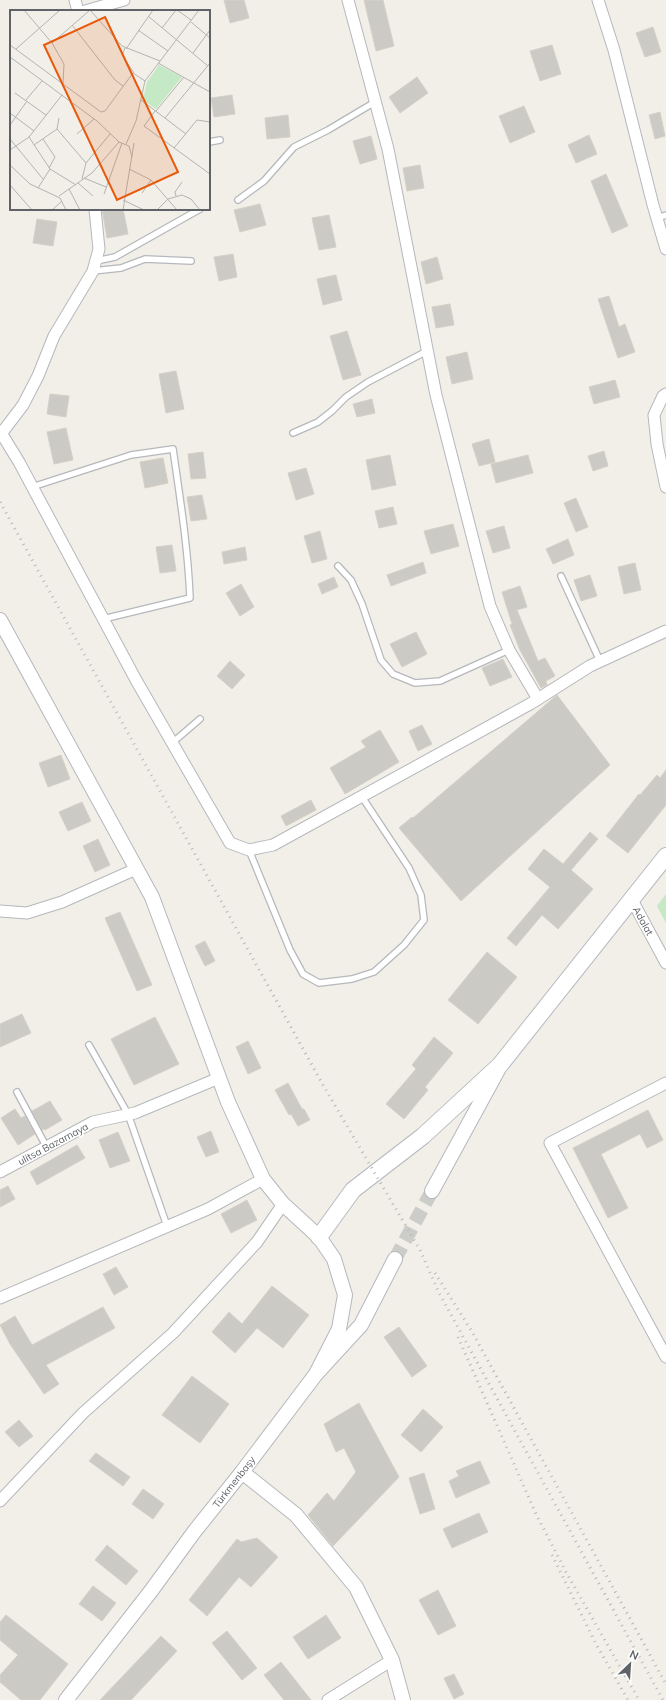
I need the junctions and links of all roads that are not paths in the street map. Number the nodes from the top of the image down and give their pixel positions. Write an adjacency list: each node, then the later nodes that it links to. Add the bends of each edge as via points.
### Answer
1 (75, 0): 5 (street)
2 (124, 0): 6 (street)
3 (348, 0): 7 (street)
4 (598, 0): 13 (street)
5 (78, 10)
6 (89, 10)
7 (376, 102): 10 (lane, via 294,147 264,181); 17 (street, via 388,150)
8 (220, 140): 9 (lane)
9 (210, 142)
10 (238, 200)
11 (95, 210): 16 (street, via 99,249)
12 (198, 210): 16 (lane, via 115,257)
13 (661, 217): 14 (street)
14 (666, 248)
15 (191, 261): 16 (lane, via 145,259 121,268)
16 (94, 266): 19 (street, via 54,336 23,405)
17 (427, 351): 20 (lane, via 368,382 346,397 318,422); 28 (street, via 490,606)
18 (666, 394): 22 (street, via 654,415)
19 (1, 432): 21 (street)
20 (293, 433)
21 (32, 487): 25 (street); 25 (lane, via 132,455 173,449 183,515 190,598)
22 (666, 487)
23 (338, 566): 28 (lane, via 351,580 381,660 393,674 415,683 440,681)
24 (561, 576): 29 (lane)
25 (103, 618): 32 (street)
26 (0, 620): 36 (street)
27 (666, 631): 29 (street)
28 (510, 650): 30 (street)
29 (600, 661): 30 (street)
30 (538, 699): 33 (street)
31 (200, 719): 32 (lane)
32 (172, 743): 34 (street, via 230,843)
33 (362, 797): 34 (street, via 273,845); 34 (lane, via 409,868 421,895 424,920 404,945 374,972 352,979 320,983 303,974 271,907)
34 (249, 850)
35 (666, 856): 37 (main road)
36 (136, 869): 38 (street, via 62,902 27,913); 42 (street, via 152,897)
37 (632, 900): 39 (street, Adalat); 41 (main road)
38 (0, 911)
39 (666, 963)
40 (89, 1045): 45 (lane)
41 (500, 1065): 49 (street); 52 (main road, via 423,1136 353,1190)
42 (219, 1078): 45 (street, ulitsa Bazarnaya); 48 (street)
43 (666, 1083): 55 (street, via 550,1143)
44 (17, 1092): 46 (lane)
45 (128, 1114): 46 (street, ulitsa Bazarnaya, via 93,1122); 51 (lane)
46 (46, 1146): 47 (street, ulitsa Bazarnaya)
47 (0, 1172)
48 (263, 1179): 50 (street); 51 (street, via 208,1209)
49 (432, 1191)
50 (283, 1204): 52 (street); 58 (street, via 257,1242 173,1333 83,1413)
51 (168, 1226): 54 (street)
52 (320, 1237): 56 (street, via 334,1259 345,1295 339,1329)
53 (396, 1259): 56 (street, Türkmenbaşy, via 361,1324)
54 (0, 1298)
55 (666, 1357)
56 (316, 1374): 57 (street, Türkmenbaşy)
57 (242, 1472): 59 (street, via 296,1514 356,1587); 60 (street, Türkmenbaşy)
58 (0, 1501)
59 (392, 1660): 61 (street); 62 (street)
60 (66, 1700)
61 (328, 1700)
62 (403, 1700)

